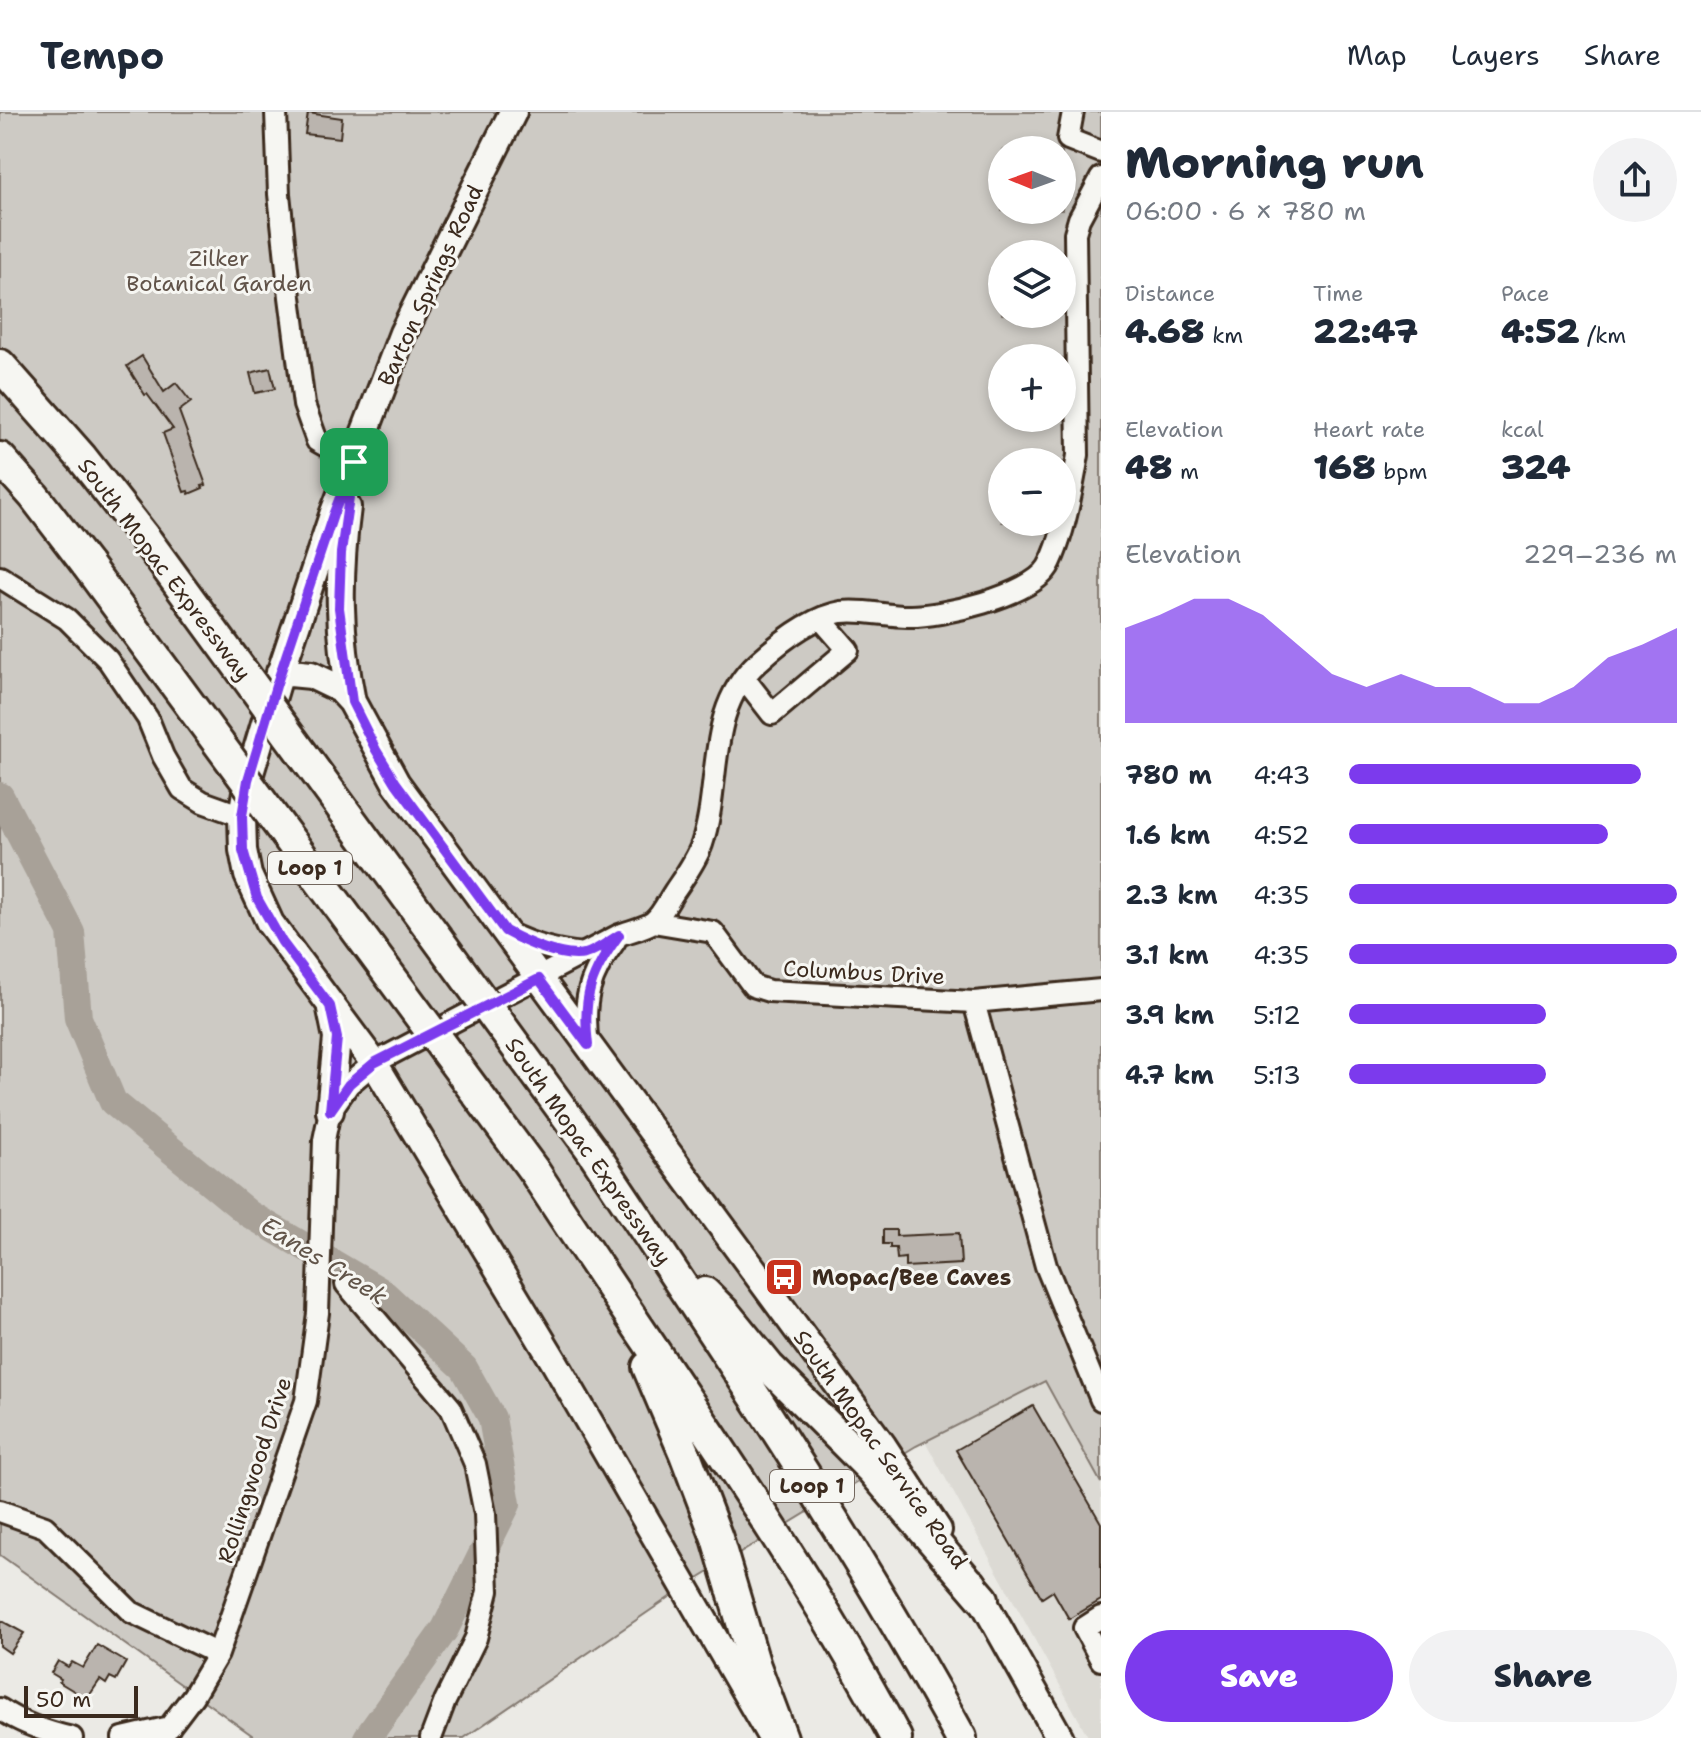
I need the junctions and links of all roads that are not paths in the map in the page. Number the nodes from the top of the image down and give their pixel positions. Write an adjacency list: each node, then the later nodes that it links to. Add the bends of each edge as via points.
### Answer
1 (276, 112): 10 (street, via 280,201 304,405 317,441)
2 (513, 112): 10 (main road, Barton Springs Road, via 403,333)
3 (1073, 112): 4 (street, via 1068,139)
4 (1101, 152)
5 (1101, 178): 8 (street, via 1075,233)
6 (0, 365): 28 (highway, South Mopac Expressway / Loop 1, bridge, via 147,541)
7 (1101, 433): 8 (street)
8 (1079, 436): 12 (street, via 1072,489 1054,553 1038,579 963,609 928,616 859,611)
9 (0, 458): 30 (highway, Loop 1, bridge, via 87,565 534,1171)
10 (354, 462): 13 (main road, Barton Springs Road); 15 (main road, Barton Springs Road, via 339,608)
11 (0, 577): 16 (street, via 67,619 108,660 148,719 182,789)
12 (821, 619): 14 (street); 14 (street, via 848,650 772,714)
13 (280, 672): 15 (main road, via 327,680); 16 (main road)
14 (744, 678): 17 (street, via 723,718 701,846)
15 (352, 702): 18 (main road, South Mopac Service Road, via 396,783)
16 (242, 816): 24 (main road, via 243,850 257,898)
17 (653, 922): 19 (street, Rollingwood Drive); 23 (street, Columbus Drive, via 713,932 753,986 769,991)
18 (505, 931): 20 (street, via 531,945); 21 (main road, South Mopac Service Road)
19 (619, 935): 20 (street, Rollingwood Drive); 25 (street, via 598,963 587,995)
20 (584, 954): 21 (street, Rollingwood Drive)
21 (539, 979): 25 (main road, South Mopac Service Road); 26 (street, Rollingwood Drive)
22 (1101, 990): 23 (street, Columbus Drive)
23 (974, 1002): 31 (street, via 1046,1266)
24 (330, 1006): 26 (main road); 27 (main road, via 337,1038)
25 (588, 1045): 33 (main road, South Mopac Service Road, via 883,1446)
26 (374, 1063): 27 (street, Rollingwood Drive, via 349,1084); 42 (main road)
27 (330, 1111): 35 (street, Rollingwood Drive, via 324,1140 318,1313 306,1401)
28 (652, 1240): 33 (highway, via 872,1470); 45 (highway, South Mopac Expressway / Loop 1, via 784,1440)
29 (346, 1284): 41 (street, via 451,1408 475,1464 485,1514 488,1591 476,1638)
30 (624, 1310): 43 (highway, via 717,1538); 44 (highway, Loop 1, via 735,1469)
31 (1101, 1400)
32 (0, 1511): 35 (street, via 45,1527 131,1612)
33 (983, 1599): 46 (main road, South Mopac Service Road)
34 (1101, 1617): 36 (street, via 1084,1628)
35 (218, 1654): 38 (street, Rollingwood Drive)
36 (1101, 1660)
37 (0, 1709): 39 (street)
38 (165, 1732): 40 (street)
39 (72, 1738)
40 (123, 1738)
41 (431, 1738)
42 (772, 1738)
43 (782, 1738)
44 (896, 1738)
45 (961, 1738)
46 (1060, 1738)

